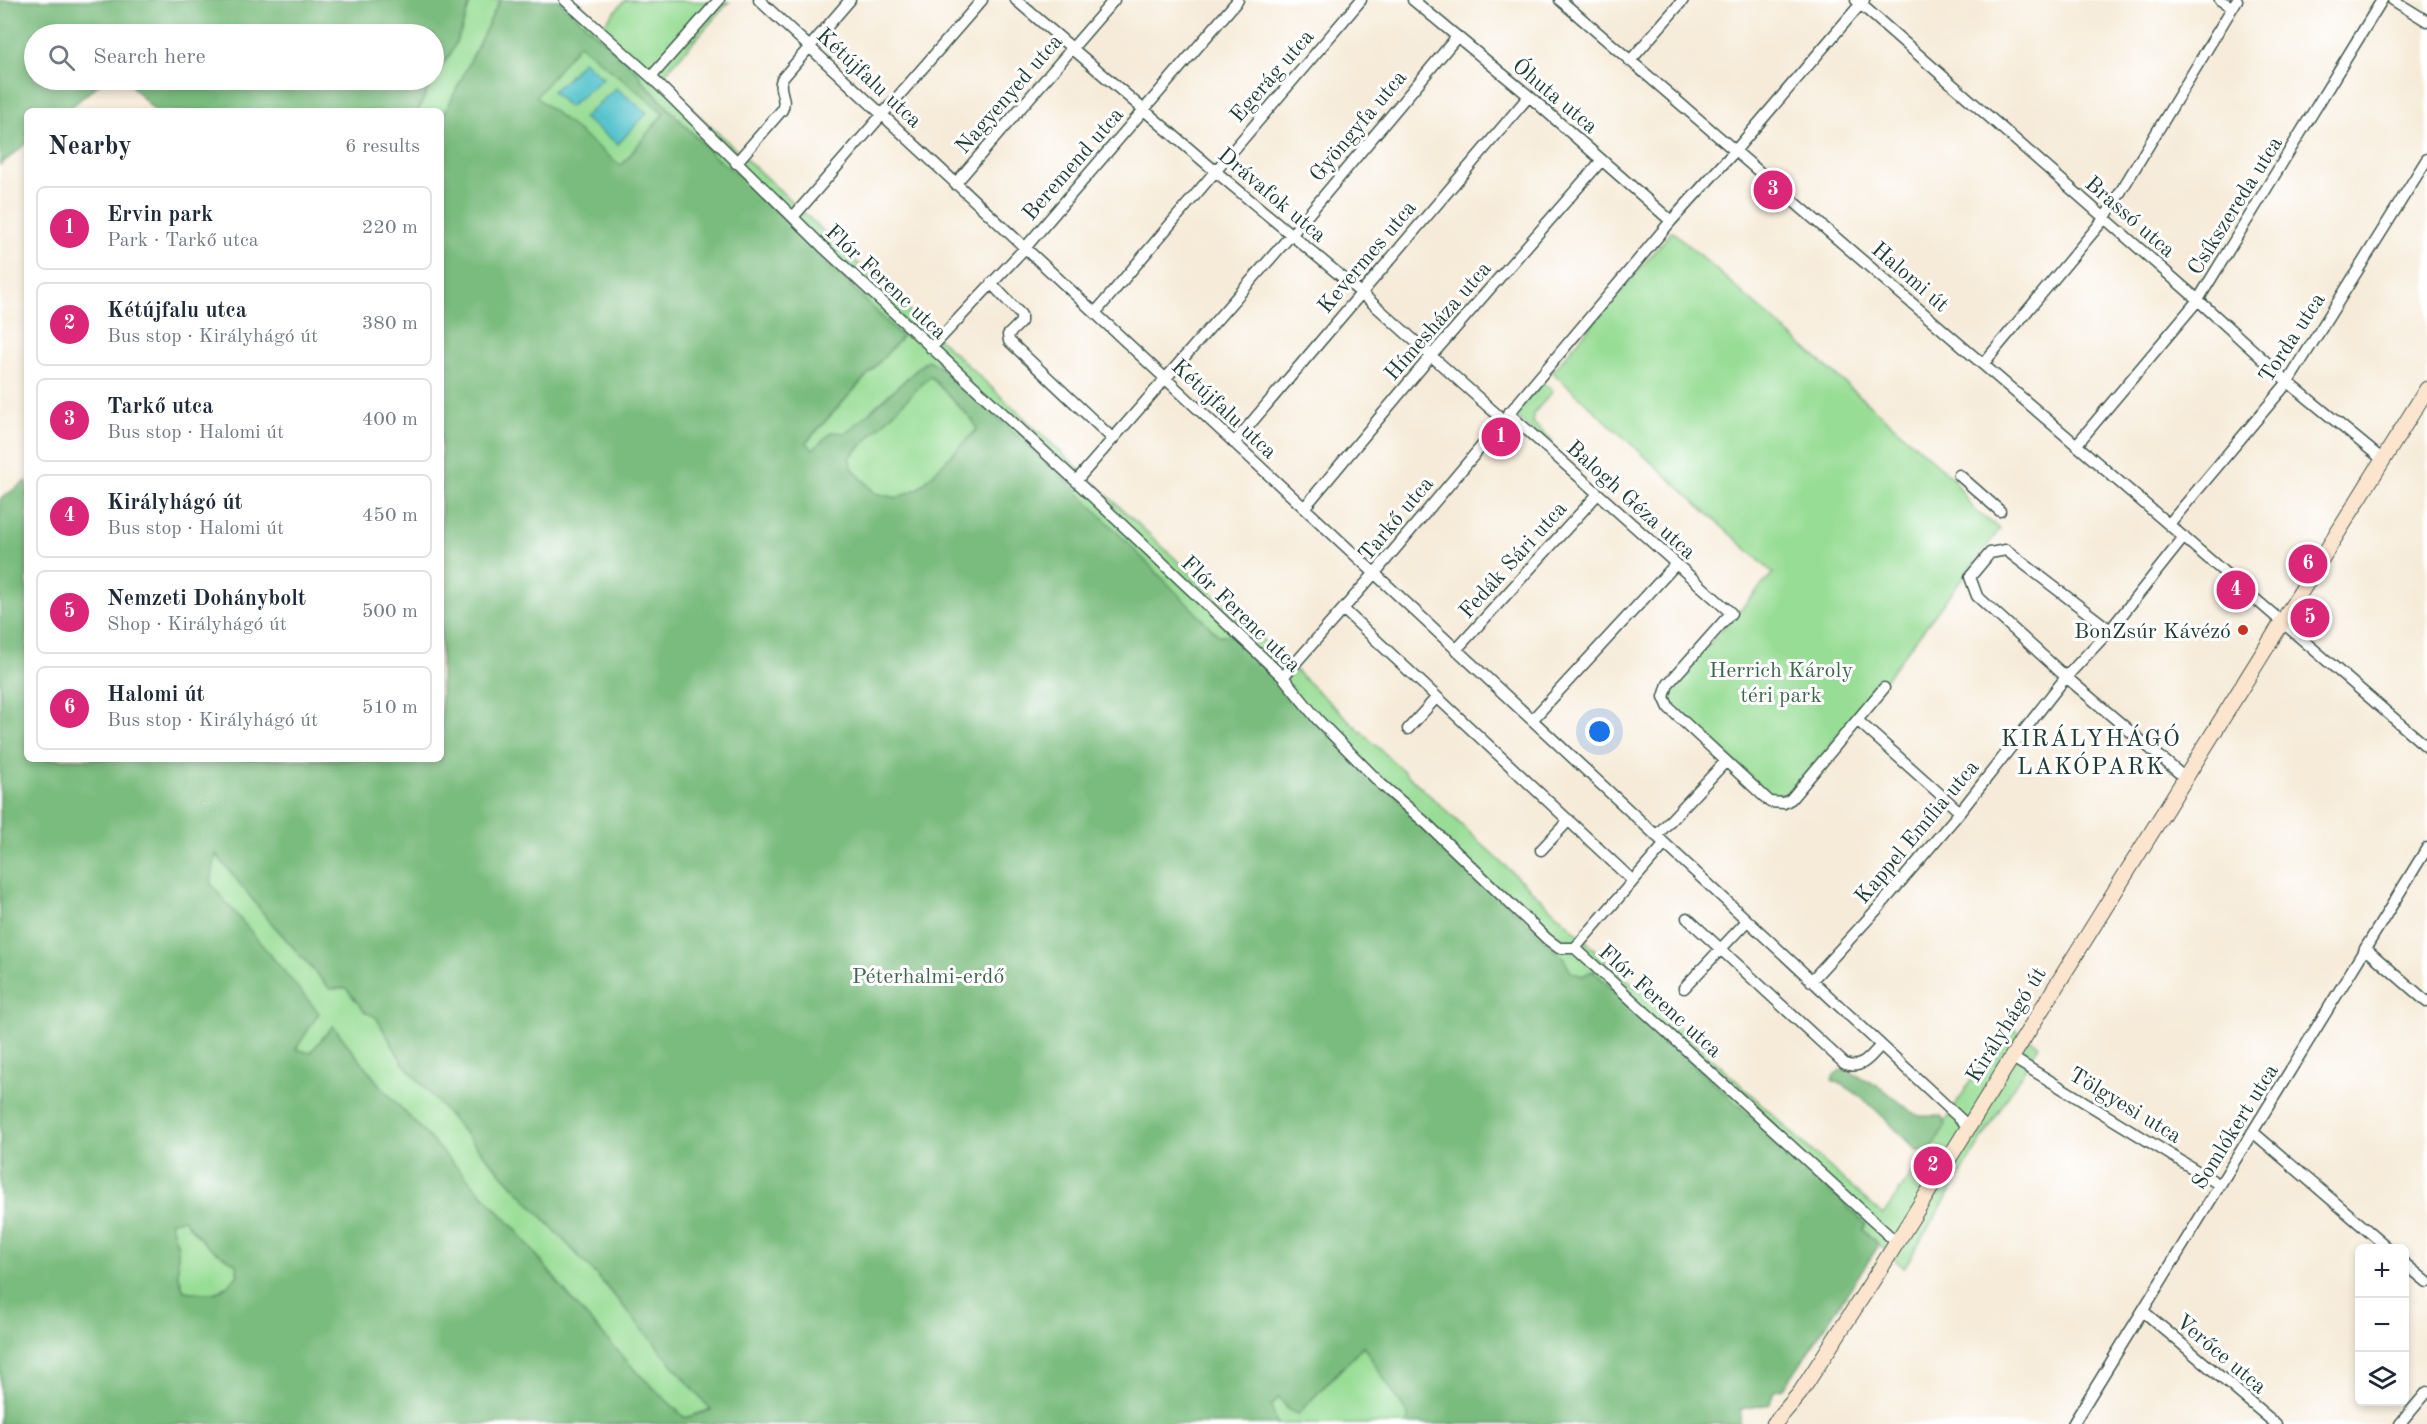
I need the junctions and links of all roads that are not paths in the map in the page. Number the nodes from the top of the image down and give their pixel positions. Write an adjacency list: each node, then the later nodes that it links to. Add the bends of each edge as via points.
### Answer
1 (565, 0): 23 (street, Flór Ferenc utca)
2 (759, 0): 20 (street, Kétújfalu utca)
3 (850, 0): 20 (street)
4 (982, 0): 26 (street)
5 (1016, 0): 21 (street, Drávafok utca)
6 (1114, 0): 21 (street, Nagyenyed utca)
7 (1238, 0): 25 (street, Beremend utca)
8 (1361, 0): 31 (street, Egerág utca)
9 (1413, 0): 19 (street, Óhuta utca)
10 (1560, 0): 22 (street, Halomi út)
11 (1683, 0): 22 (street)
12 (2220, 0): 17 (street)
13 (2382, 0): 40 (street, Csíkszereda utca)
14 (2393, 0): 18 (street)
15 (717, 1): 23 (street)
16 (1860, 1): 27 (street, Tarkő utca); 34 (street, Brassó utca)
17 (2234, 4): 34 (street)
18 (2427, 21)
19 (1456, 38): 24 (street, Óhuta utca); 36 (street, Gyöngyfa utca)
20 (810, 48): 26 (street, Kétújfalu utca); 30 (street, via 781,82 785,100 782,110)
21 (1073, 48): 25 (street, Drávafok utca); 32 (street, Nagyenyed utca)
22 (1629, 61): 27 (street, Halomi út)
23 (651, 77): 30 (street, Flór Ferenc utca)
24 (1529, 96): 29 (street, Óhuta utca); 39 (street, Kevermes utca)
25 (1144, 110): 31 (street, Drávafok utca); 37 (street, Beremend utca)
26 (882, 116): 32 (street, Kétújfalu utca); 33 (street)
27 (1735, 151): 35 (street, Tarkő utca); 44 (street, Halomi út)
28 (2427, 159): 46 (street, Torda utca)
29 (1602, 160): 35 (street, Óhuta utca); 43 (street, Hímesháza utca)
30 (736, 163): 33 (street, Flór Ferenc utca)
31 (1215, 171): 36 (street, Drávafok utca); 41 (street, Egerág utca)
32 (956, 183): 37 (street, Kétújfalu utca)
33 (793, 217): 42 (street, Flór Ferenc utca)
34 (2104, 219): 40 (street, Brassó utca); 44 (street)
35 (1671, 221): 48 (street, Tarkő utca)
36 (1291, 235): 39 (street, Drávafok utca); 45 (street, Gyöngyfa utca)
37 (1025, 248): 38 (street, Beremend utca); 41 (street, Kétújfalu utca)
38 (992, 283): 42 (street, Beremend utca); 49 (street, via 1021,315 1021,321 1008,335 1009,341)
39 (1360, 292): 43 (street, Drávafok utca); 50 (street, Kevermes utca)
40 (2198, 300): 46 (street, Brassó utca); 51 (street, Csíkszereda utca)
41 (1095, 313): 45 (street, Kétújfalu utca)
42 (931, 348): 54 (street, Flór Ferenc utca)
43 (1431, 356): 48 (street, Drávafok utca); 56 (street, Hímesháza utca)
44 (1983, 364): 51 (street, Halomi út)
45 (1165, 378): 49 (street, Gyöngyfa utca); 50 (street, Kétújfalu utca)
46 (2288, 382): 52 (street, Brassó utca); 58 (street, Torda utca)
47 (2427, 389): 52 (street, Királyhágó út)
48 (1505, 416): 55 (street, Balogh Géza utca); 61 (street, Tarkő utca)
49 (1113, 440): 54 (street, Gyöngyfa utca)
50 (1234, 443): 56 (street, Kétújfalu utca)
51 (2077, 444): 58 (street, Halomi út)
52 (2383, 460): 63 (street, Királyhágó út)
53 (1959, 475): 57 (street)
54 (1076, 481): 66 (street, Flór Ferenc utca)
55 (1597, 495): 60 (street, Balogh Géza utca); 65 (street, Fedák Sári utca)
56 (1304, 508): 61 (street, Kétújfalu utca)
57 (2000, 511)
58 (2169, 524): 59 (street, Halomi út)
59 (2184, 537): 63 (street, Halomi út); 64 (street, Kappel Emília utca)
60 (1676, 566): 70 (street); 74 (street, Balogh Géza utca, via 1731,614 1668,684 1664,697 1669,708)
61 (1374, 574): 62 (street, Tarkő utca); 65 (street, Kétújfalu utca)
62 (1343, 609): 66 (street, Tarkő utca); 69 (street)
63 (2282, 622): 73 (street, Halomi út); 75 (street, Királyhágó út)
64 (2110, 630): 67 (street, Kappel Emília utca); 67 (street, via 2006,550 1990,554 1970,577 1977,596)
65 (1456, 650): 70 (street, Kétújfalu utca)
66 (1283, 677): 85 (street, Flór Ferenc utca, via 1318,720 1382,785 1546,939 1558,948)
67 (2067, 677): 75 (street); 76 (street, Kappel Emília utca)
68 (1884, 688): 71 (street)
69 (1437, 697): 72 (street); 77 (street)
70 (1532, 720): 78 (street, Kétújfalu utca)
71 (1857, 720): 74 (street, via 1784,803 1770,802); 76 (street)
72 (1408, 729)
73 (2427, 747)
74 (1726, 761): 78 (street)
75 (2185, 778): 92 (street, Királyhágó út)
76 (1960, 812): 88 (street, Kappel Emília utca)
77 (1569, 820): 81 (street); 82 (street)
78 (1656, 836): 79 (street, Kétújfalu utca)
79 (1665, 844): 82 (street); 84 (street, Kétújfalu utca)
80 (2427, 848): 87 (street, Somlókert utca)
81 (1540, 850)
82 (1632, 880): 85 (street)
83 (1687, 918): 86 (street)
84 (1747, 921): 86 (street); 88 (street, Kétújfalu utca)
85 (1575, 948): 96 (street, Flór Ferenc utca)
86 (1720, 949): 89 (street); 91 (street, via 1845,1064 1861,1065)
87 (2366, 949): 90 (street); 94 (street, Somlókert utca)
88 (1812, 981): 91 (street, Kétújfalu utca)
89 (1684, 988)
90 (2427, 1002)
91 (1881, 1045): 93 (street, Kétújfalu utca)
92 (2011, 1057): 93 (street, Királyhágó út); 95 (street, Tölgyesi utca)
93 (1968, 1126): 96 (street, Királyhágó út)
94 (2254, 1133): 95 (street, Somlókert utca); 97 (street)
95 (2220, 1185): 100 (street, Somlókert utca)
96 (1896, 1242): 102 (street, Királyhágó út)
97 (2383, 1244)
98 (2409, 1267): 99 (street)
99 (2427, 1282)
100 (2143, 1311): 105 (street, Somlókert utca); 106 (street, Verőce utca)
101 (2427, 1392): 107 (street)
102 (1790, 1406): 103 (street, Királyhágó út); 104 (street, Királyhágó út)
103 (1774, 1424)
104 (1786, 1424)
105 (2073, 1424)
106 (2276, 1424)
107 (2400, 1424)

